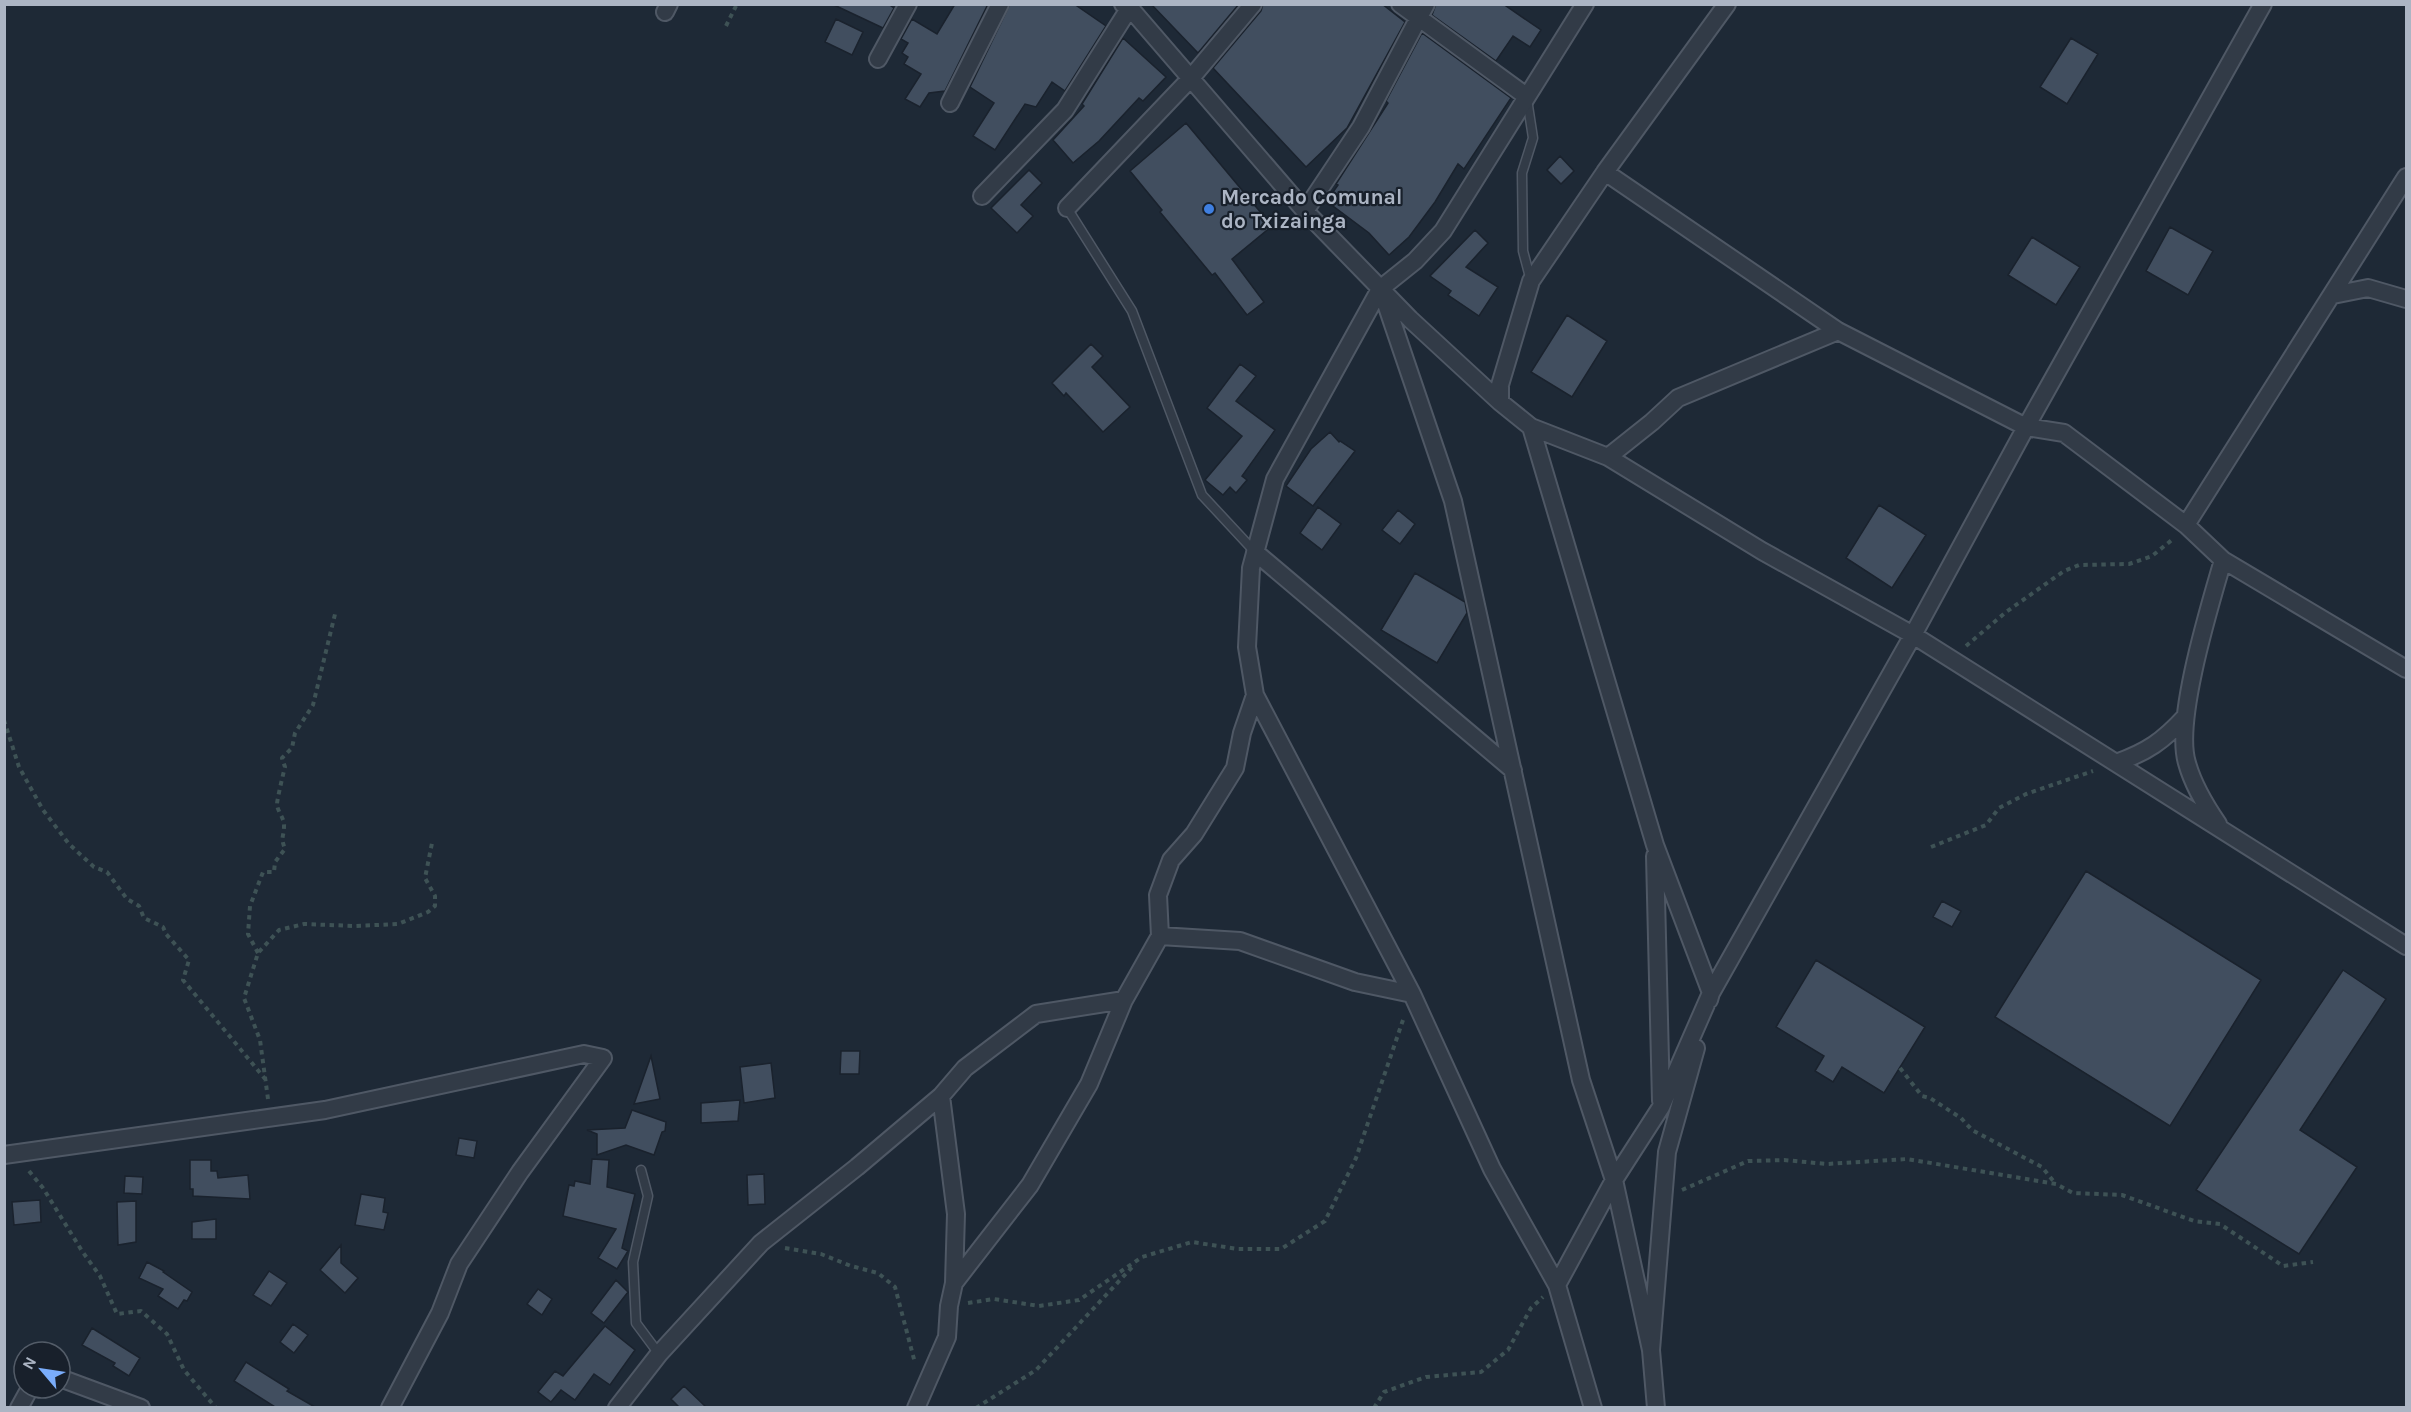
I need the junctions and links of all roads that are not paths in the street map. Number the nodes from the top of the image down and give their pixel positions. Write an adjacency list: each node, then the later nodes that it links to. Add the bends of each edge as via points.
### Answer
1 (908, 4): 10 (street)
2 (1000, 4): 13 (street)
3 (1253, 4): 11 (street)
4 (1400, 4): 9 (street)
5 (1585, 4): 12 (street)
6 (1727, 4): 14 (street)
7 (2263, 4): 26 (street)
8 (1128, 6): 11 (street); 16 (street, via 1065,110)
9 (1423, 11): 12 (street); 18 (street, via 1361,127)
10 (878, 59)
11 (1191, 78): 17 (street); 18 (street)
12 (1526, 96): 19 (lane, via 1533,138 1522,173 1523,251); 20 (street, via 1443,231 1415,261)
13 (950, 103)
14 (1605, 172): 19 (street); 23 (street)
15 (2406, 177): 21 (street)
16 (982, 196)
17 (1067, 208): 29 (lane, via 1132,311 1202,495)
18 (1305, 211): 20 (street)
19 (1531, 281): 24 (street, via 1500,385)
20 (1380, 289): 24 (street); 29 (street, via 1275,479); 36 (street, via 1453,501)
21 (2333, 295): 22 (street, via 2368,288); 28 (street)
22 (2406, 299)
23 (1838, 331): 26 (street); 27 (street, via 1677,398)
24 (1500, 402): 25 (street)
25 (1531, 427): 27 (street); 38 (street)
26 (2026, 427): 28 (street, via 2064,433); 31 (street)
27 (1608, 457): 31 (street)
28 (2186, 525): 30 (street)
29 (1255, 552): 33 (street, via 1246,646); 36 (street)
30 (2223, 560): 32 (street); 34 (street)
31 (1913, 635): 35 (street); 41 (street)
32 (2406, 669)
33 (1255, 695): 39 (street, via 1235,768 1200,826 1171,860 1158,895); 42 (street)
34 (2185, 717): 35 (street, via 2166,738 2143,753); 37 (street, via 2186,761 2201,798)
35 (2116, 763): 37 (street)
36 (1513, 770): 49 (street, via 1581,1080)
37 (2222, 830): 40 (street)
38 (1655, 845): 41 (street); 45 (street)
39 (1160, 936): 42 (street, via 1240,941 1354,982); 43 (street)
40 (2406, 946)
41 (1712, 993): 45 (street); 46 (street)
42 (1412, 994): 51 (street, via 1492,1169)
43 (1124, 1000): 44 (street, via 1036,1014 965,1068); 50 (street, via 1089,1084 1030,1185)
44 (941, 1096): 50 (street, via 956,1214); 53 (street, via 761,1243)
45 (1661, 1107): 46 (street); 49 (street)
46 (1667, 1152): 52 (street)
47 (9, 1154): 56 (street, via 325,1110 584,1054 603,1058 459,1264 440,1313)
48 (641, 1170): 53 (lane, via 648,1196 633,1262 636,1323)
49 (1614, 1180): 51 (street); 52 (street)
50 (954, 1283): 58 (street, via 947,1337)
51 (1557, 1285): 59 (street)
52 (1651, 1350): 60 (street)
53 (659, 1353): 57 (street)
54 (72, 1382): 55 (street)
55 (141, 1407)
56 (390, 1407)
57 (617, 1407)
58 (916, 1407)
59 (1593, 1407)
60 (1656, 1407)

